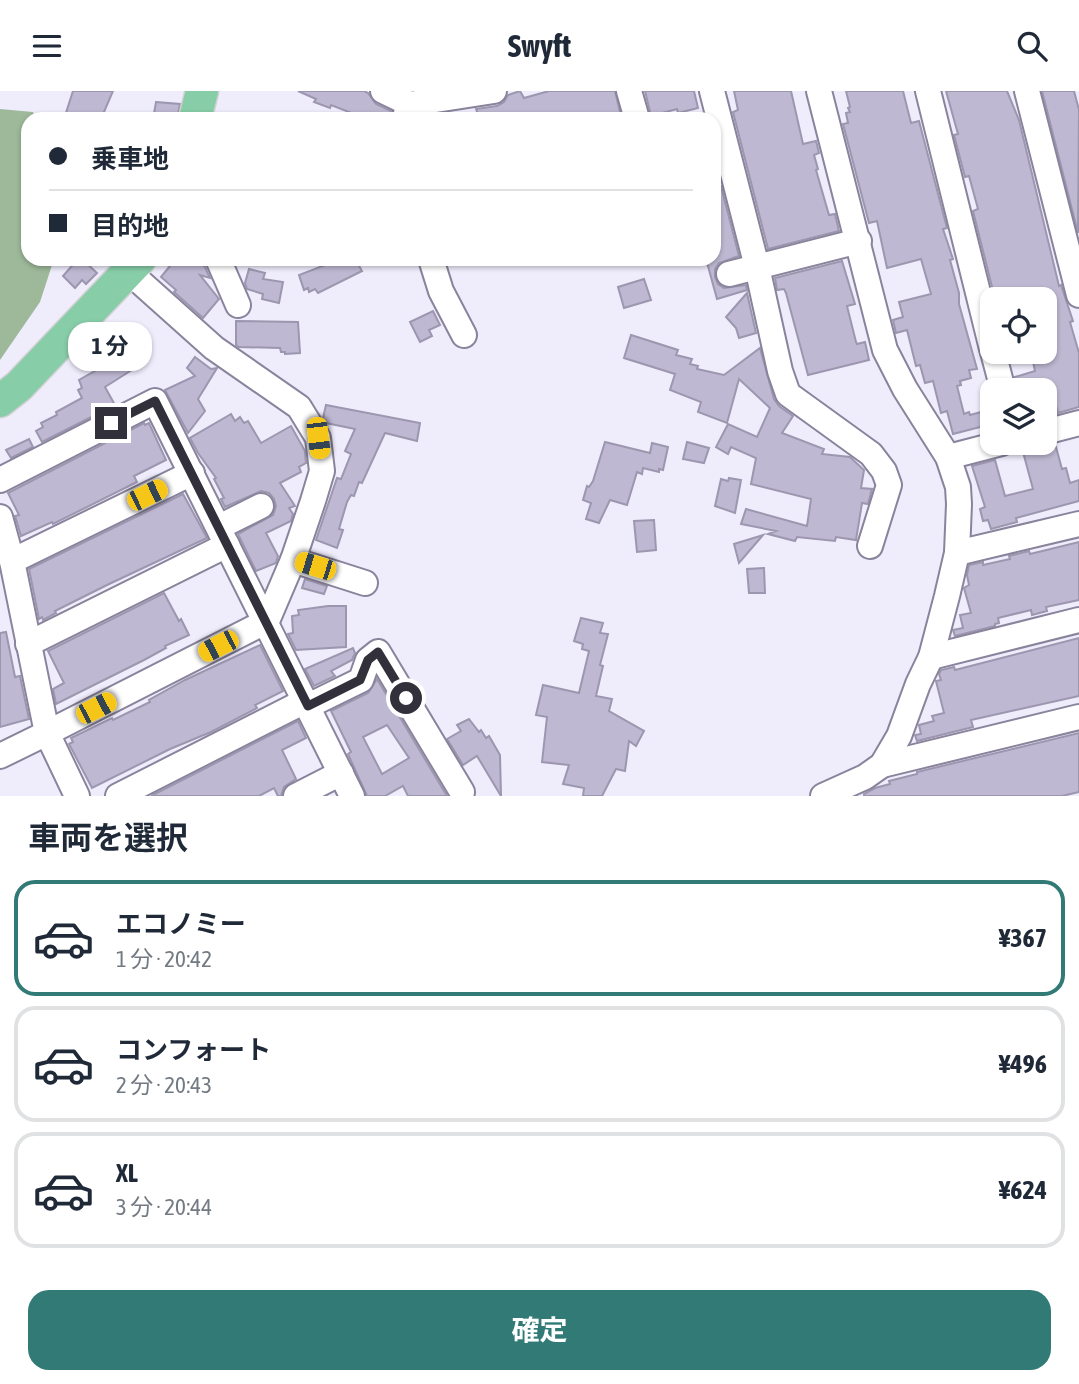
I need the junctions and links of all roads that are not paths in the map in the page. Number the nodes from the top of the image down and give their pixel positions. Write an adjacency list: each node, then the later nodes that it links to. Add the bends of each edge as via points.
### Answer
1 (202, 91): 10 (main road)
2 (383, 91): 9 (street)
3 (494, 91): 9 (street)
4 (629, 91): 11 (street)
5 (712, 91): 12 (street)
6 (819, 91): 14 (street)
7 (928, 91): 21 (street)
8 (1027, 91): 20 (street)
9 (407, 111)
10 (197, 112)
11 (635, 112)
12 (717, 112)
13 (721, 126): 18 (street)
14 (859, 241): 18 (street); 28 (street, via 885,349)
15 (135, 266): 24 (main road, via 71,317 19,386); 37 (street, via 214,348 299,407 318,438 322,471)
16 (221, 266): 22 (street)
17 (433, 266): 23 (street)
18 (757, 267): 19 (street); 35 (street, via 788,394 871,454 884,471 889,485)
19 (729, 274)
20 (1079, 295)
21 (980, 298)
22 (238, 305)
23 (464, 335)
24 (0, 401)
25 (1079, 423): 26 (street)
26 (1057, 429)
27 (980, 449): 28 (street)
28 (948, 457): 36 (street, via 958,487)
29 (192, 473): 30 (street, via 155,401); 34 (street); 38 (street)
30 (0, 479)
31 (261, 506): 34 (street)
32 (0, 517): 38 (street)
33 (1079, 524): 36 (street)
34 (223, 536): 41 (street); 42 (street)
35 (870, 546)
36 (957, 553): 43 (street)
37 (293, 559): 39 (street); 41 (street)
38 (12, 561): 42 (street)
39 (365, 583)
40 (1079, 620): 43 (street)
41 (267, 621): 44 (street); 46 (street)
42 (28, 644): 46 (street)
43 (931, 657): 48 (street)
44 (307, 703): 49 (street); 50 (street, via 360,680 368,660 378,652); 52 (street)
45 (1079, 717): 48 (street)
46 (47, 733): 47 (street); 51 (street)
47 (0, 756)
48 (882, 765): 55 (street)
49 (341, 773): 53 (street); 54 (street)
50 (462, 792)
51 (77, 796)
52 (118, 796)
53 (296, 796)
54 (352, 796)
55 (823, 796)

